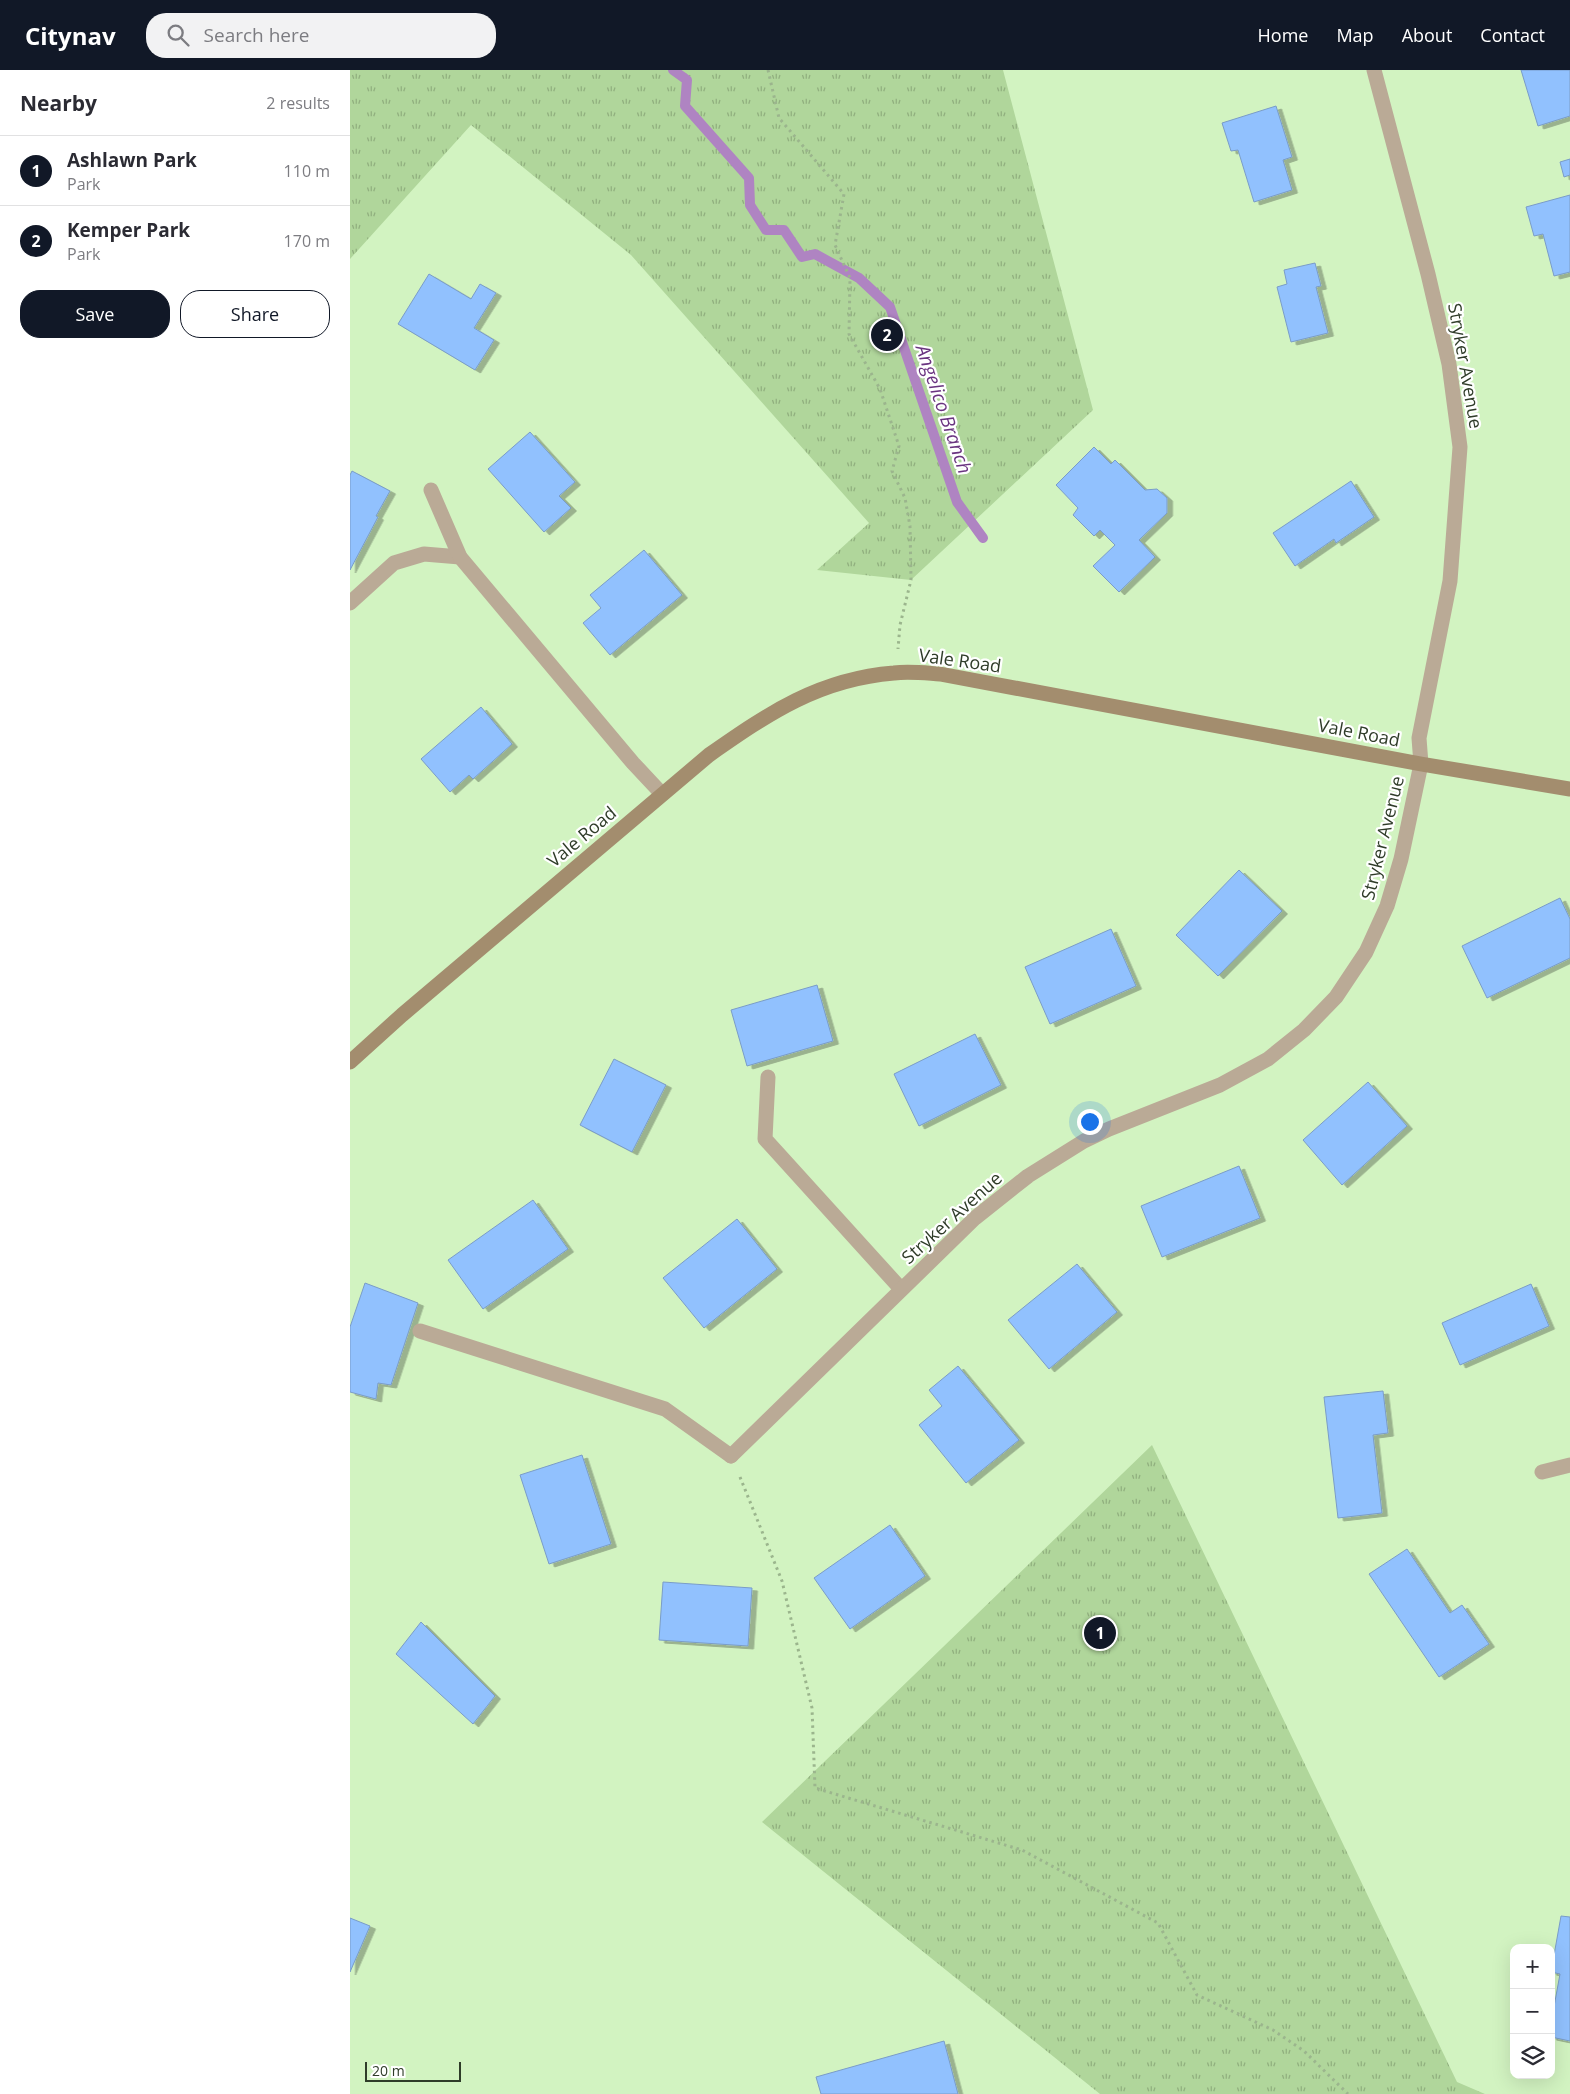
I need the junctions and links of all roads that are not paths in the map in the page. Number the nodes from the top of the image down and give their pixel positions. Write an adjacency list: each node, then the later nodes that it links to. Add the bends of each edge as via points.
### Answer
1 (1374, 70): 5 (street, Stryker Avenue, via 1449,364 1460,447 1450,581 1419,738)
2 (431, 490): 3 (street)
3 (460, 556): 4 (street, via 424,554 394,563); 7 (street)
4 (350, 603)
5 (1420, 764): 6 (main road, Vale Road); 7 (main road, Vale Road, via 940,674 896,672 852,679 810,693 759,720); 10 (street, Stryker Avenue, via 1401,859 1387,906 1366,952 1336,997 1304,1030 1268,1058 1220,1085 1109,1129 1028,1176 975,1218)
6 (1570, 789)
7 (662, 794): 8 (main road, Vale Road)
8 (350, 1062)
9 (768, 1077): 10 (street, via 766,1138)
10 (901, 1289): 11 (street, Stryker Avenue, via 731,1456 665,1409)
11 (420, 1331)
12 (1570, 1465): 13 (street)
13 (1542, 1472)

